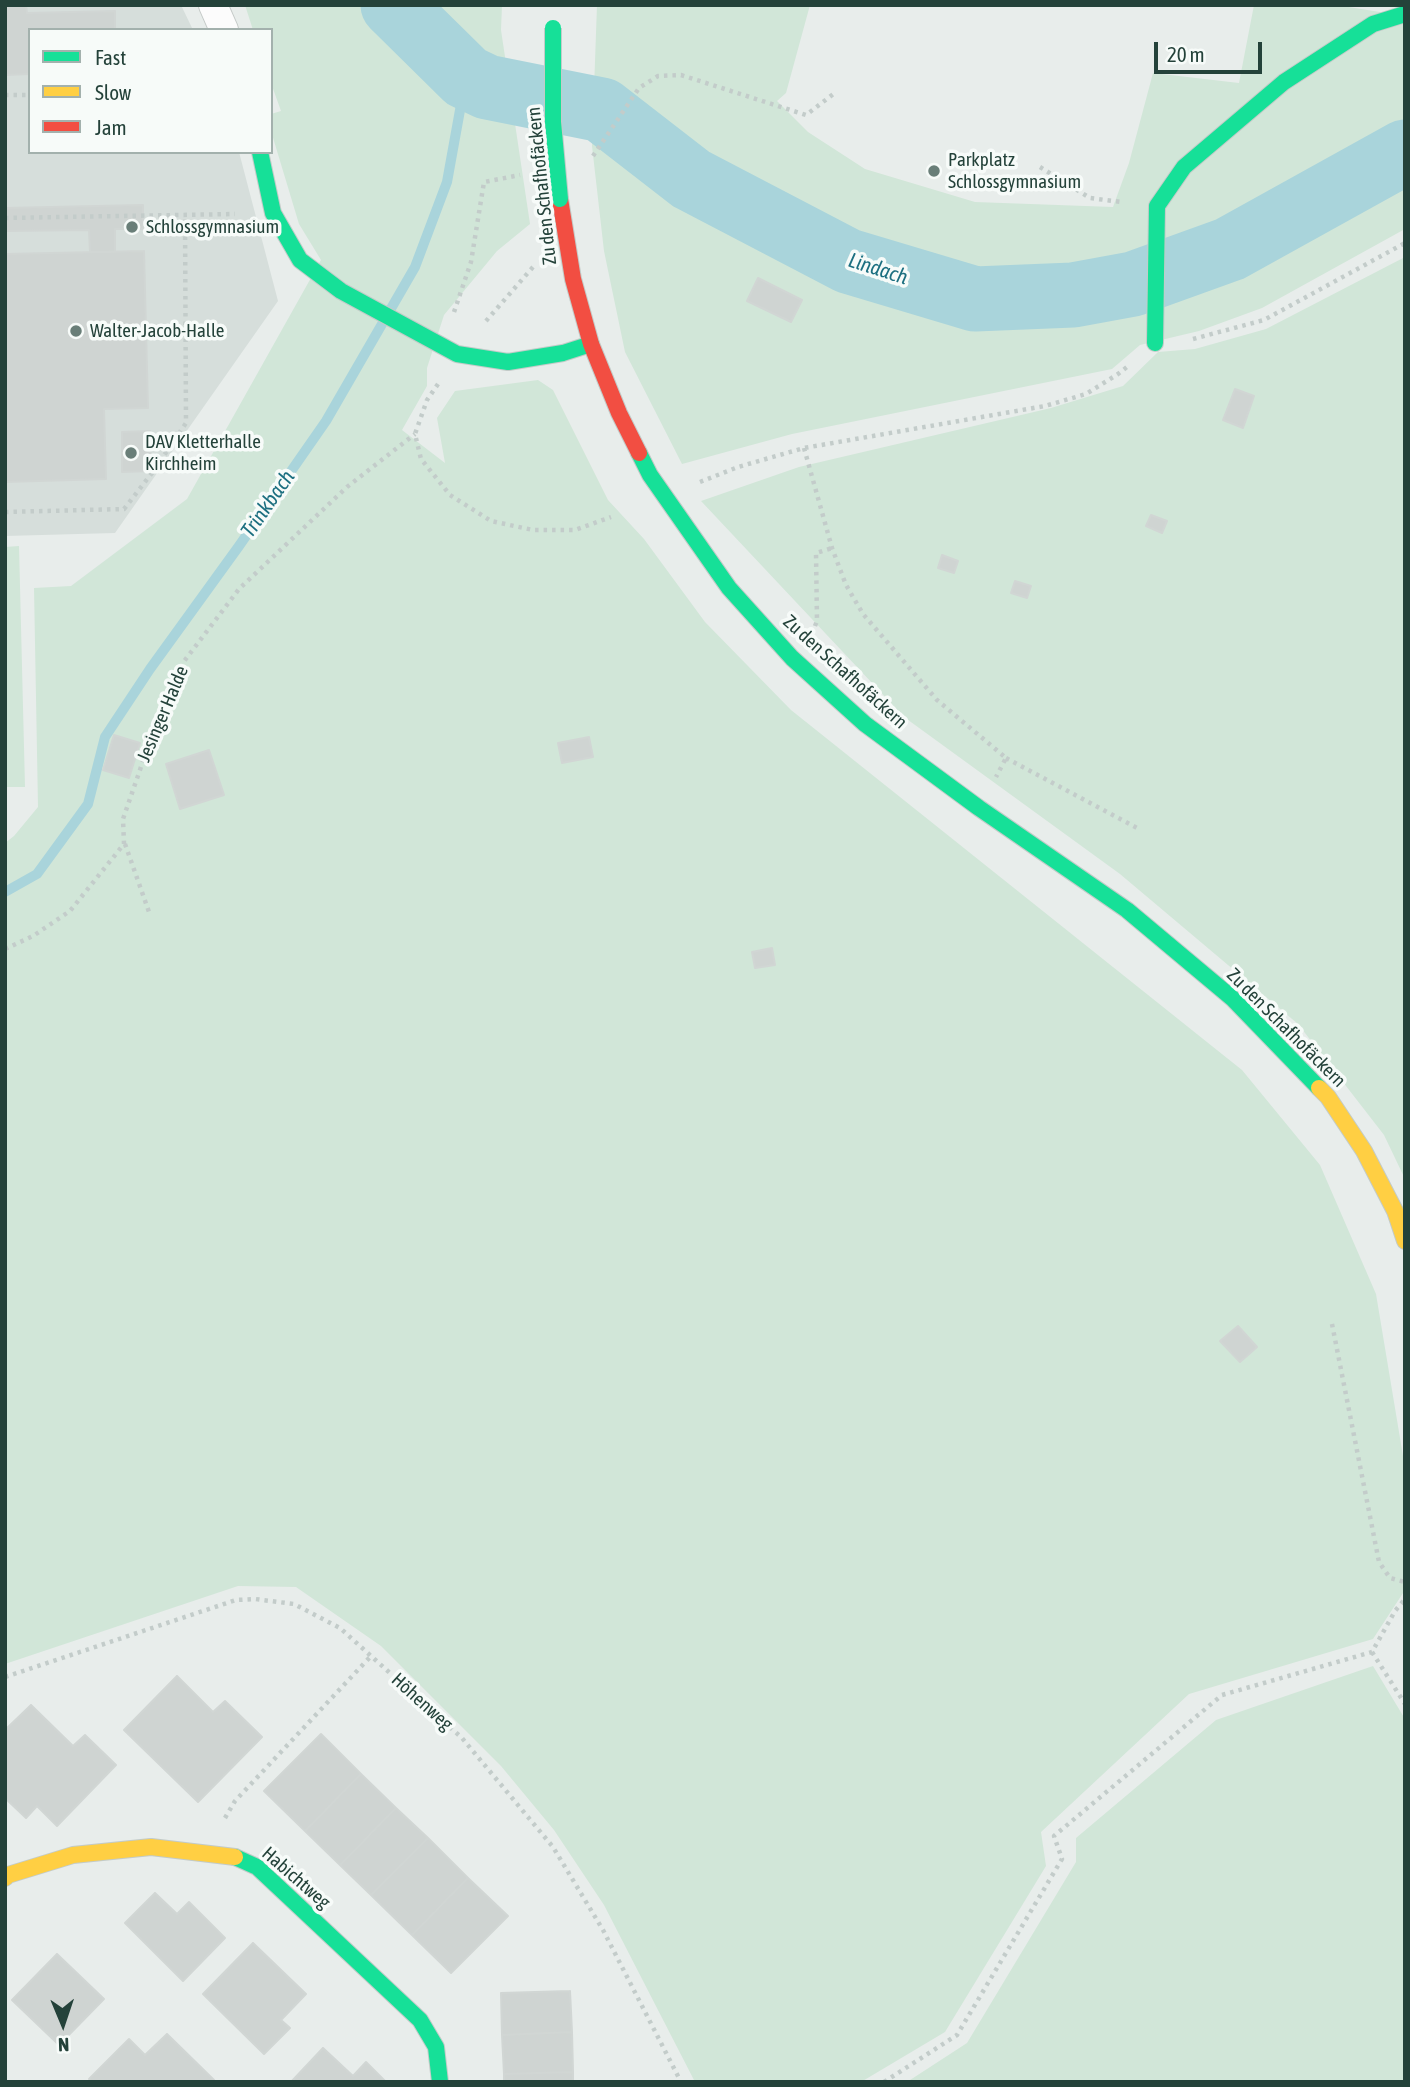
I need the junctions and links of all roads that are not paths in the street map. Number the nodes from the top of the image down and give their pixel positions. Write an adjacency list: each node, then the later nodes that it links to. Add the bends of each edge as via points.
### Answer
1 (213, 5): 4 (street)
2 (1405, 14): 6 (street, via 1373,24 1284,82 1184,167 1157,206)
3 (553, 23): 7 (street, Zu den Schafhofäckern, bridge, via 553,122 560,199)
4 (223, 28)
5 (260, 154): 7 (street, via 273,213 300,260 341,291 457,354 508,362)
6 (1155, 343)
7 (590, 344): 8 (street, Zu den Schafhofäckern, via 650,475 729,588 792,658 865,724 1126,910 1232,998 1328,1097 1364,1152)
8 (1405, 1241)
9 (5, 1878): 10 (street, Habichtweg, via 73,1855 150,1847 231,1855 257,1867 419,2020 436,2047)
10 (440, 2082)

